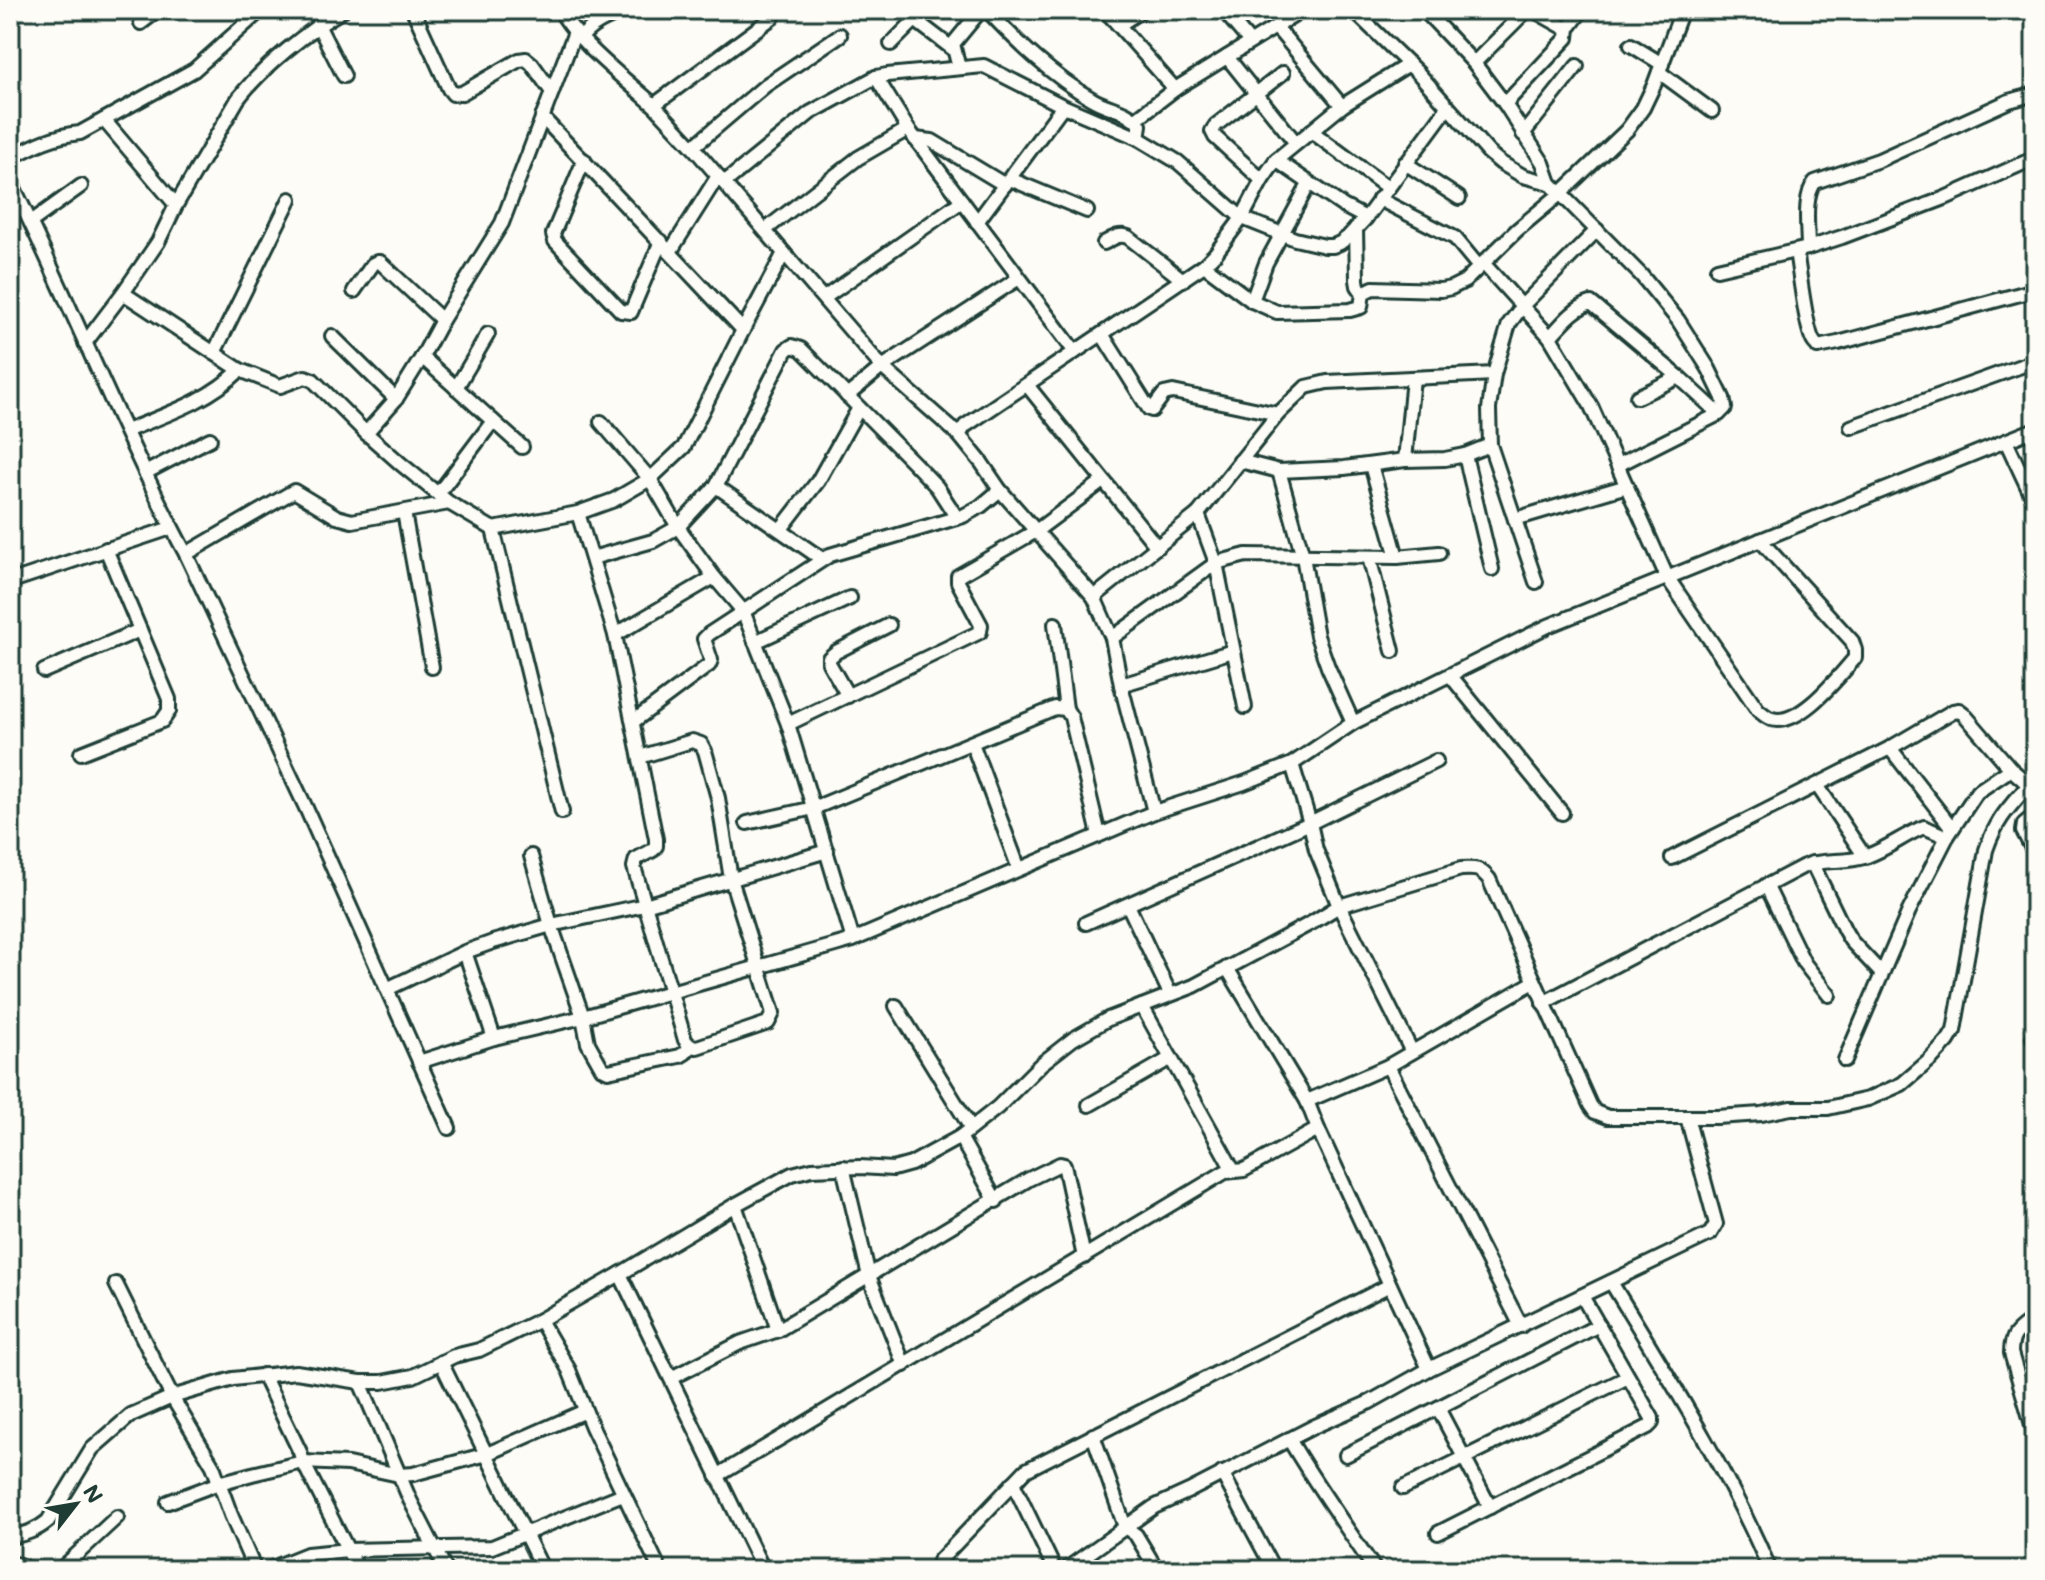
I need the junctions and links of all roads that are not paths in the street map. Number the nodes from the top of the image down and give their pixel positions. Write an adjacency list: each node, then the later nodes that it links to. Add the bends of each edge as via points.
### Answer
1 (158, 10): 19 (street)
2 (261, 10): 51 (street, via 194,70)
3 (343, 10): 20 (street)
4 (413, 10): 40 (street, via 453,94 526,59)
5 (560, 10): 24 (street)
6 (626, 10): 24 (street)
7 (786, 10): 18 (street)
8 (984, 10): 29 (street); 50 (street, via 1043,66 1093,100)
9 (1105, 10): 21 (street)
10 (1142, 10): 21 (street)
11 (1223, 10): 26 (street)
12 (1303, 10): 22 (street)
13 (1353, 10): 32 (street)
14 (1424, 10): 31 (street)
15 (1530, 10): 23 (street); 31 (street)
16 (1582, 10): 23 (street)
17 (1678, 11): 35 (street)
18 (772, 14): 44 (street)
19 (141, 23)
20 (318, 25): 37 (street); 76 (street, via 249,84)
21 (1119, 25): 39 (street)
22 (1276, 27): 26 (street); 46 (street)
23 (1568, 28): 43 (street, via 1567,38)
24 (578, 35): 40 (street); 44 (street)
25 (840, 35): 57 (street, via 766,85)
26 (1250, 42): 30 (street)
27 (891, 44): 29 (street, via 915,20)
28 (1631, 45): 35 (street)
29 (953, 49): 34 (street)
30 (1227, 57): 39 (street); 41 (street)
31 (1474, 63): 43 (street)
32 (1409, 64): 46 (street); 47 (street)
33 (1577, 66): 54 (street)
34 (959, 68): 38 (street); 45 (street, via 984,66)
35 (1661, 68): 48 (street); 71 (street, via 1627,130)
36 (1283, 73): 41 (street)
37 (344, 76)
38 (876, 77): 53 (street); 64 (street, via 802,119)
39 (1175, 89): 50 (street)
40 (552, 92): 49 (street)
41 (1255, 93): 56 (street); 65 (street, via 1212,131)
42 (2035, 94): 88 (street, via 1815,182 1808,197)
43 (1505, 104): 54 (street)
44 (654, 105): 57 (street)
45 (1063, 106): 55 (street); 66 (street)
46 (1342, 106): 52 (street)
47 (1448, 107): 62 (street); 67 (street, via 1501,163)
48 (1712, 111)
49 (542, 117): 60 (street); 103 (street, via 502,223)
50 (1136, 119): 55 (street)
51 (104, 120): 58 (street); 76 (street)
52 (1311, 131): 56 (street); 70 (street)
53 (912, 134): 66 (street); 75 (street); 83 (street, via 858,158)
54 (1523, 134): 67 (street)
55 (1138, 138): 78 (street, via 1178,162)
56 (1296, 143): 61 (street)
57 (693, 147): 64 (street)
58 (10, 158)
59 (2035, 158): 88 (street, via 1945,198)
60 (584, 160): 86 (street); 86 (street, via 553,234 621,311 631,312)
61 (1276, 160): 65 (street); 68 (street)
62 (1405, 163): 70 (street); 72 (street)
63 (10, 180): 80 (street)
64 (721, 180): 83 (street); 89 (street)
65 (1262, 180): 78 (street)
66 (1007, 182): 77 (street); 81 (street)
67 (1550, 183): 71 (street)
68 (1309, 184): 79 (street); 85 (street)
69 (81, 186): 80 (street)
70 (1388, 188): 74 (street)
71 (1560, 194): 84 (street); 92 (street)
72 (1459, 198)
73 (290, 199): 111 (street)
74 (1379, 199): 79 (street); 92 (street, via 1455,238)
75 (962, 201): 81 (street); 100 (street)
76 (176, 205): 98 (street)
77 (1087, 211)
78 (1242, 218): 85 (street); 91 (street)
79 (1366, 218): 82 (street)
80 (31, 222): 109 (street)
81 (977, 222): 94 (street)
82 (1356, 228): 85 (street, via 1333,246); 99 (street, via 1357,280)
83 (765, 230): 90 (street)
84 (1597, 230): 102 (street); 126 (street, via 1678,320 1723,398 1725,408)
85 (1282, 233): 101 (street)
86 (661, 241): 89 (street)
87 (1104, 243): 95 (street, via 1123,234)
88 (1802, 249): 93 (street); 96 (street, via 1808,325 1818,347)
89 (670, 252): 104 (street)
90 (784, 253): 100 (street); 104 (street)
91 (1204, 265): 95 (street); 101 (street)
92 (1481, 265): 99 (street, via 1465,281 1441,290 1373,288); 102 (street)
93 (1717, 269)
94 (1019, 278): 110 (street); 114 (street)
95 (1183, 280): 106 (street)
96 (2035, 290)
97 (354, 291): 103 (street, via 380,262)
98 (123, 293): 109 (street); 111 (street)
99 (1363, 293): 101 (street, via 1361,307 1350,310 1277,312)
100 (824, 298): 114 (street)
101 (1252, 301)
102 (1523, 305): 108 (street); 116 (street, via 1509,324)
103 (442, 320): 112 (street)
104 (743, 330): 145 (street, via 684,447)
105 (488, 334): 120 (street)
106 (1102, 334): 110 (street); 125 (street, via 1149,409 1173,392)
107 (332, 336): 123 (street)
108 (1550, 337): 117 (street, via 1591,303); 142 (street)
109 (85, 343): 131 (street)
110 (1075, 352): 119 (street)
111 (214, 353): 115 (street)
112 (422, 357): 120 (street); 123 (street)
113 (2035, 361): 129 (street)
114 (882, 367): 121 (street); 133 (street)
115 (240, 370): 131 (street, via 201,400); 132 (street, via 280,386 305,377 313,380)
116 (1494, 374): 118 (street); 136 (street)
117 (1679, 377): 122 (street); 126 (street)
118 (1413, 378): 125 (street, via 1306,387); 139 (street)
119 (1027, 385): 133 (street); 146 (street)
120 (456, 388): 127 (street)
121 (847, 396): 124 (street); 147 (street, via 801,349 786,350)
122 (1637, 397)
123 (396, 399): 132 (street)
124 (859, 408): 155 (street, via 937,487); 160 (street, via 818,481)
125 (1278, 414): 140 (street)
126 (1719, 414): 142 (street)
127 (493, 421): 137 (street); 150 (street)
128 (601, 422): 145 (street)
129 (1851, 427)
130 (2035, 429): 135 (street)
131 (126, 431): 144 (street)
132 (366, 433): 150 (street)
133 (959, 435): 149 (street)
134 (210, 439): 144 (street)
135 (2006, 441): 151 (street); 162 (street)
136 (1490, 445): 138 (street); 156 (street)
137 (522, 447)
138 (1465, 455): 139 (street); 173 (street)
139 (1405, 460): 141 (street)
140 (1240, 461): 143 (street); 154 (street)
141 (1371, 465): 143 (street); 169 (street)
142 (1618, 465): 148 (street)
143 (1279, 471): 167 (street)
144 (145, 473): 158 (street)
145 (650, 479): 153 (street); 157 (street)
146 (1103, 481): 161 (street); 163 (street)
147 (716, 486): 157 (street); 160 (street)
148 (1627, 486): 156 (street); 175 (street)
149 (1000, 490): 155 (street); 161 (street)
150 (443, 498): 152 (street); 159 (street)
151 (2035, 503)
152 (404, 512): 166 (street, via 352,521 294,491); 189 (street)
153 (578, 513): 159 (street); 170 (street)
154 (1198, 514): 163 (street); 172 (street)
155 (957, 518): 171 (street)
156 (1515, 519): 177 (street)
157 (678, 527): 170 (street, via 653,541); 174 (street)
158 (171, 528): 164 (street); 166 (street)
159 (493, 529): 209 (street)
160 (781, 529): 171 (street)
161 (1036, 531): 178 (street); 193 (street, via 958,576 980,632)
162 (1760, 540): 175 (street); 175 (street, via 1855,650 1855,658 1828,689 1790,718 1769,719 1758,710)
163 (1157, 547): 178 (street)
164 (106, 549): 176 (street); 183 (street)
165 (1439, 553): 169 (street)
166 (186, 554): 237 (street)
167 (1303, 556): 168 (street); 172 (street, via 1246,555); 197 (street, via 1317,636)
168 (1369, 557): 169 (street); 188 (street)
169 (1397, 557)
170 (592, 558): 184 (street)
171 (822, 559): 180 (street)
172 (1216, 563): 185 (street); 187 (street)
173 (1492, 569)
174 (714, 577): 180 (street); 184 (street)
175 (1667, 577): 191 (street, via 1548,626)
176 (12, 581)
177 (1536, 582)
178 (1094, 597): 185 (street)
179 (850, 598): 186 (street)
180 (743, 611): 186 (street); 196 (street, via 704,639 709,665)
181 (1055, 624): 195 (street)
182 (889, 625): 193 (street, via 829,658)
183 (140, 630): 190 (street); 201 (street, via 169,699 169,711 162,721)
184 (615, 635): 196 (street)
185 (1112, 638): 192 (street)
186 (755, 642): 198 (street)
187 (1233, 651): 192 (street); 194 (street)
188 (1393, 651)
189 (432, 667)
190 (44, 671)
191 (1450, 675): 197 (street); 211 (street)
192 (1121, 685): 210 (street)
193 (848, 696): 198 (street)
194 (1245, 707)
195 (1066, 709): 199 (street, via 1055,708); 216 (street)
196 (634, 721): 202 (street)
197 (1353, 723): 204 (street)
198 (788, 724): 208 (street)
199 (972, 743): 208 (street); 223 (street)
200 (1890, 748): 205 (street, via 1959,710); 207 (street); 215 (street)
201 (81, 753)
202 (640, 757): 224 (street, via 692,741 701,744 718,798); 226 (street, via 656,846 636,859 634,867)
203 (1436, 761): 214 (street)
204 (1292, 764): 210 (street); 214 (street)
205 (2011, 769): 206 (street); 215 (street, via 1977,792)
206 (2032, 782): 256 (street, via 1993,829 1954,1031 1930,1060 1902,1084 1868,1099 1828,1108)
207 (1817, 785): 220 (street); 221 (street)
208 (814, 808): 213 (street); 217 (street)
209 (562, 812)
210 (1154, 812): 216 (street)
211 (1562, 813)
212 (2035, 815): 218 (street, via 2023,831)
213 (747, 823)
214 (1310, 823): 227 (street); 228 (street)
215 (1950, 832): 220 (street, via 1924,827); 235 (street)
216 (1099, 835): 223 (street)
217 (827, 851): 224 (street); 231 (street)
218 (2035, 854)
219 (531, 856): 230 (street)
220 (1865, 857): 222 (street)
221 (1672, 858)
222 (1812, 863): 225 (street); 235 (street, via 1851,941)
223 (1019, 869): 231 (street)
224 (731, 879): 226 (street); 233 (street)
225 (1766, 885): 240 (street, via 1804,963); 241 (street)
226 (645, 905): 230 (street); 238 (street)
227 (1128, 905): 229 (street); 239 (street)
228 (1339, 906): 234 (street); 236 (street, via 1461,869 1482,870); 249 (street)
229 (1086, 923)
230 (551, 925): 232 (street); 244 (street)
231 (853, 940): 233 (street)
232 (465, 952): 237 (street); 246 (street)
233 (758, 967): 238 (street); 248 (street, via 773,1013 768,1023)
234 (1227, 968): 239 (street); 254 (street)
235 (1881, 973): 251 (street)
236 (1534, 982): 241 (street); 249 (street)
237 (387, 989): 252 (street)
238 (670, 992): 244 (street); 248 (street)
239 (1170, 994): 243 (street)
240 (1829, 995)
241 (1543, 1003): 256 (street, via 1595,1112 1608,1117)
242 (896, 1006): 258 (street)
243 (1142, 1006): 250 (street); 258 (street, via 1073,1039)
244 (583, 1017): 246 (street); 248 (street, via 588,1043 608,1071 680,1056)
245 (2035, 1033): 247 (street)
246 (494, 1038): 252 (street)
247 (2035, 1043)
248 (690, 1046)
249 (1412, 1052): 253 (street)
250 (1171, 1058): 255 (street); 262 (street)
251 (1845, 1060)
252 (419, 1062): 257 (street)
253 (1388, 1066): 254 (street); 275 (street)
254 (1307, 1101): 259 (street)
255 (1089, 1105)
256 (1687, 1117): 268 (street, via 1716,1224 1701,1239)
257 (449, 1128)
258 (971, 1128): 260 (street)
259 (1318, 1129): 262 (street, via 1244,1170); 270 (street)
260 (960, 1137): 261 (street, via 893,1169); 263 (street)
261 (843, 1167): 264 (street, via 792,1174); 267 (street)
262 (1233, 1170): 265 (street)
263 (996, 1201): 265 (street, via 1029,1179 1064,1165); 267 (street)
264 (735, 1205): 266 (street); 276 (street)
265 (1084, 1257): 278 (street)
266 (620, 1274): 273 (street); 282 (street)
267 (869, 1276): 276 (street); 278 (street)
268 (1611, 1282): 271 (street); 326 (street, via 1694,1418)
269 (116, 1284): 284 (street)
270 (1390, 1285): 279 (street); 287 (street)
271 (1582, 1296): 274 (street); 275 (street)
272 (2035, 1318): 288 (street, via 2011,1341)
273 (540, 1320): 277 (street); 286 (street)
274 (1599, 1325): 281 (street); 285 (street)
275 (1521, 1326): 279 (street)
276 (778, 1330): 282 (street)
277 (441, 1362): 283 (street, via 401,1379); 290 (street)
278 (904, 1365): 296 (street)
279 (1429, 1369): 289 (street)
280 (263, 1375): 283 (street, via 296,1372); 284 (street); 293 (street)
281 (1628, 1377): 292 (street); 302 (street, via 1652,1418 1648,1427)
282 (671, 1378): 296 (street)
283 (360, 1382): 295 (street)
284 (172, 1397): 297 (street); 307 (street, via 131,1415 102,1439 48,1521)
285 (1438, 1408): 291 (street); 292 (street)
286 (585, 1411): 290 (street); 300 (street)
287 (1093, 1435): 298 (street, via 1026,1470); 304 (street)
288 (2035, 1435)
289 (1289, 1439): 294 (street); 325 (street)
290 (487, 1454): 295 (street); 305 (street)
291 (1346, 1455)
292 (1464, 1458): 299 (street); 302 (street)
293 (303, 1462): 295 (street, via 348,1464); 297 (street); 309 (street)
294 (1222, 1473): 304 (street); 324 (street)
295 (399, 1475): 308 (street)
296 (717, 1476): 311 (street)
297 (219, 1483): 301 (street); 314 (street)
298 (1013, 1483): 320 (street, via 939,1561); 321 (street)
299 (1403, 1488)
300 (623, 1494): 305 (street); 319 (street)
301 (168, 1502)
302 (1490, 1507): 306 (street)
303 (117, 1517): 313 (street)
304 (1125, 1527): 322 (street); 323 (street, via 1136,1535)
305 (525, 1533): 308 (street, via 492,1547); 318 (street)
306 (1438, 1533)
307 (10, 1537)
308 (436, 1549): 309 (street); 317 (street)
309 (348, 1550): 315 (street, via 307,1554); 316 (street)
310 (10, 1563): 312 (street)
311 (760, 1563)
312 (27, 1570)
313 (60, 1570)
314 (255, 1570)
315 (267, 1570)
316 (358, 1570)
317 (446, 1570)
318 (543, 1570)
319 (660, 1570)
320 (937, 1570)
321 (1055, 1570)
322 (1065, 1570)
323 (1157, 1570)
324 (1274, 1570)
325 (1375, 1570)
326 (1770, 1570)

